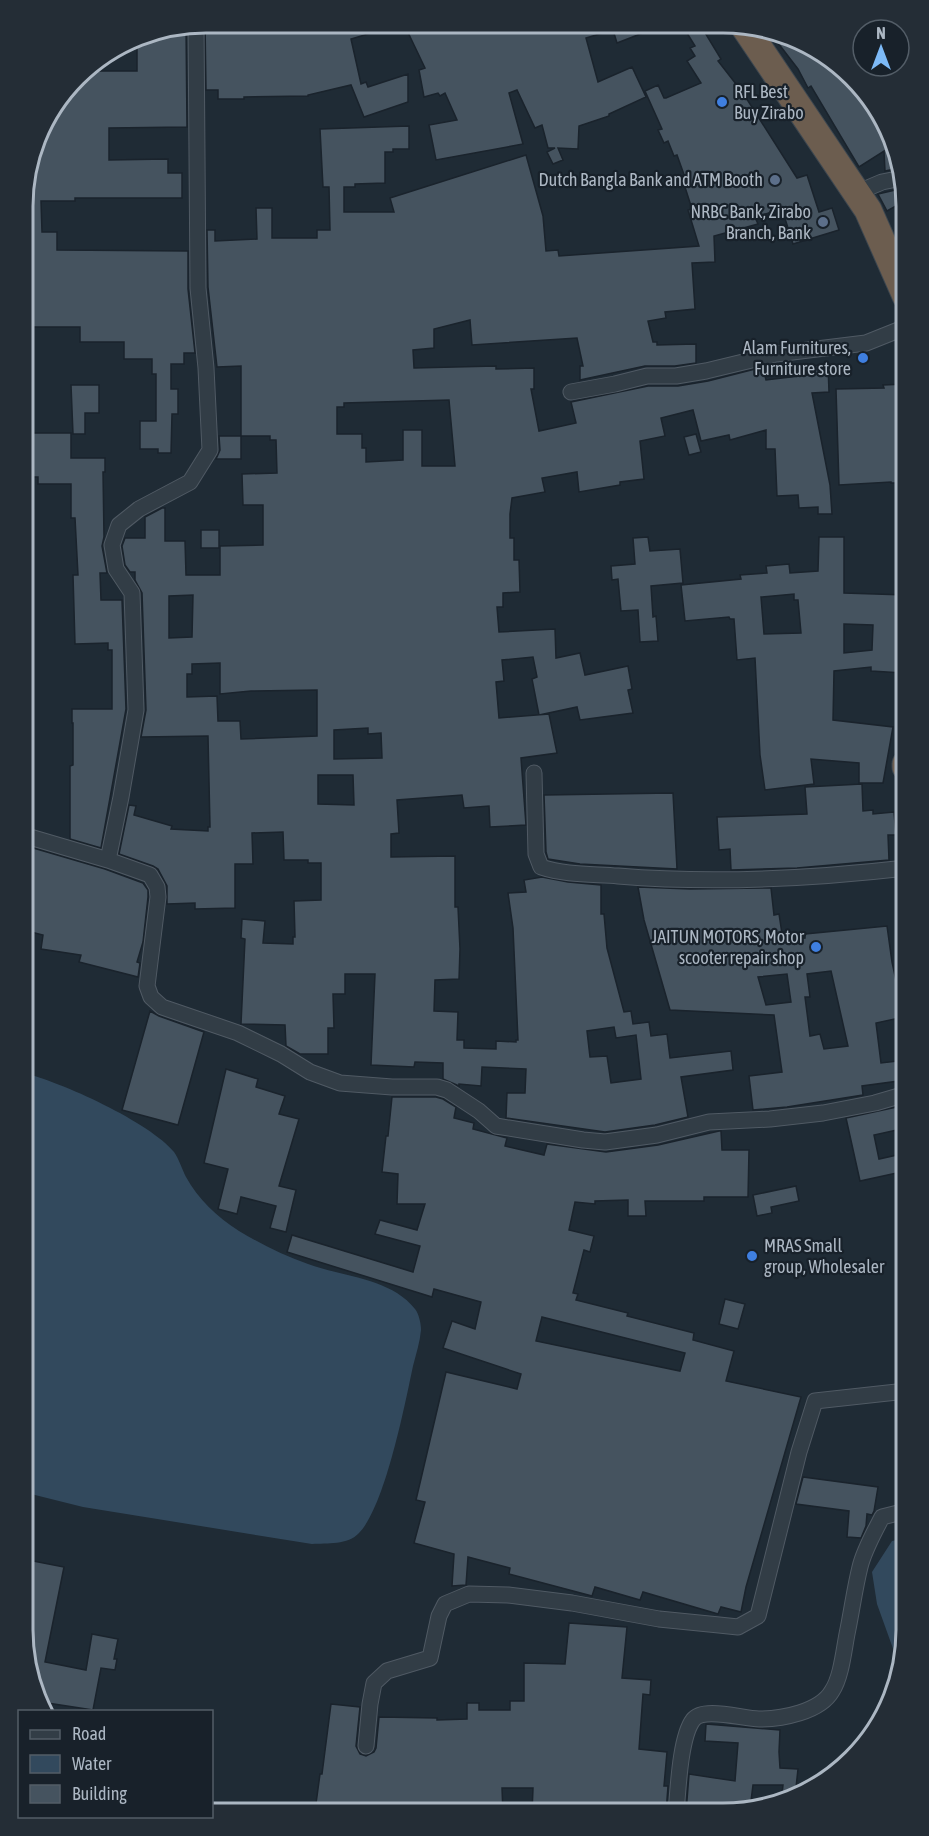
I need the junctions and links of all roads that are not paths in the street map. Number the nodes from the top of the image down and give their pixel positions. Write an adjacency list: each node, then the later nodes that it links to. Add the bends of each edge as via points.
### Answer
1 (196, 33): 10 (street, via 198,288 210,450 189,482 139,509 119,525 112,545 116,569 132,593 136,711)
2 (750, 35): 4 (highway)
3 (894, 180): 4 (street)
4 (856, 193): 5 (highway, via 868,210)
5 (896, 273)
6 (896, 331): 7 (street, via 866,343 776,354 706,371 647,376)
7 (571, 392)
8 (534, 773): 11 (street, via 536,854 541,867 556,872 737,881)
9 (33, 838): 10 (street)
10 (108, 860): 12 (street, via 150,875 157,887 147,986 151,997 162,1007 238,1034 340,1083 437,1087 479,1111 496,1126 605,1142 709,1122 823,1113)
11 (896, 869)
12 (896, 1097)
13 (896, 1392): 15 (street, via 815,1401 758,1616 738,1627 508,1595 469,1594 445,1604 430,1658 387,1671 374,1683)
14 (896, 1514): 16 (street, via 882,1517 860,1565 842,1658 834,1689 825,1701 804,1712 760,1719 717,1713 699,1715 693,1720 686,1740)
15 (366, 1746)
16 (677, 1803)

